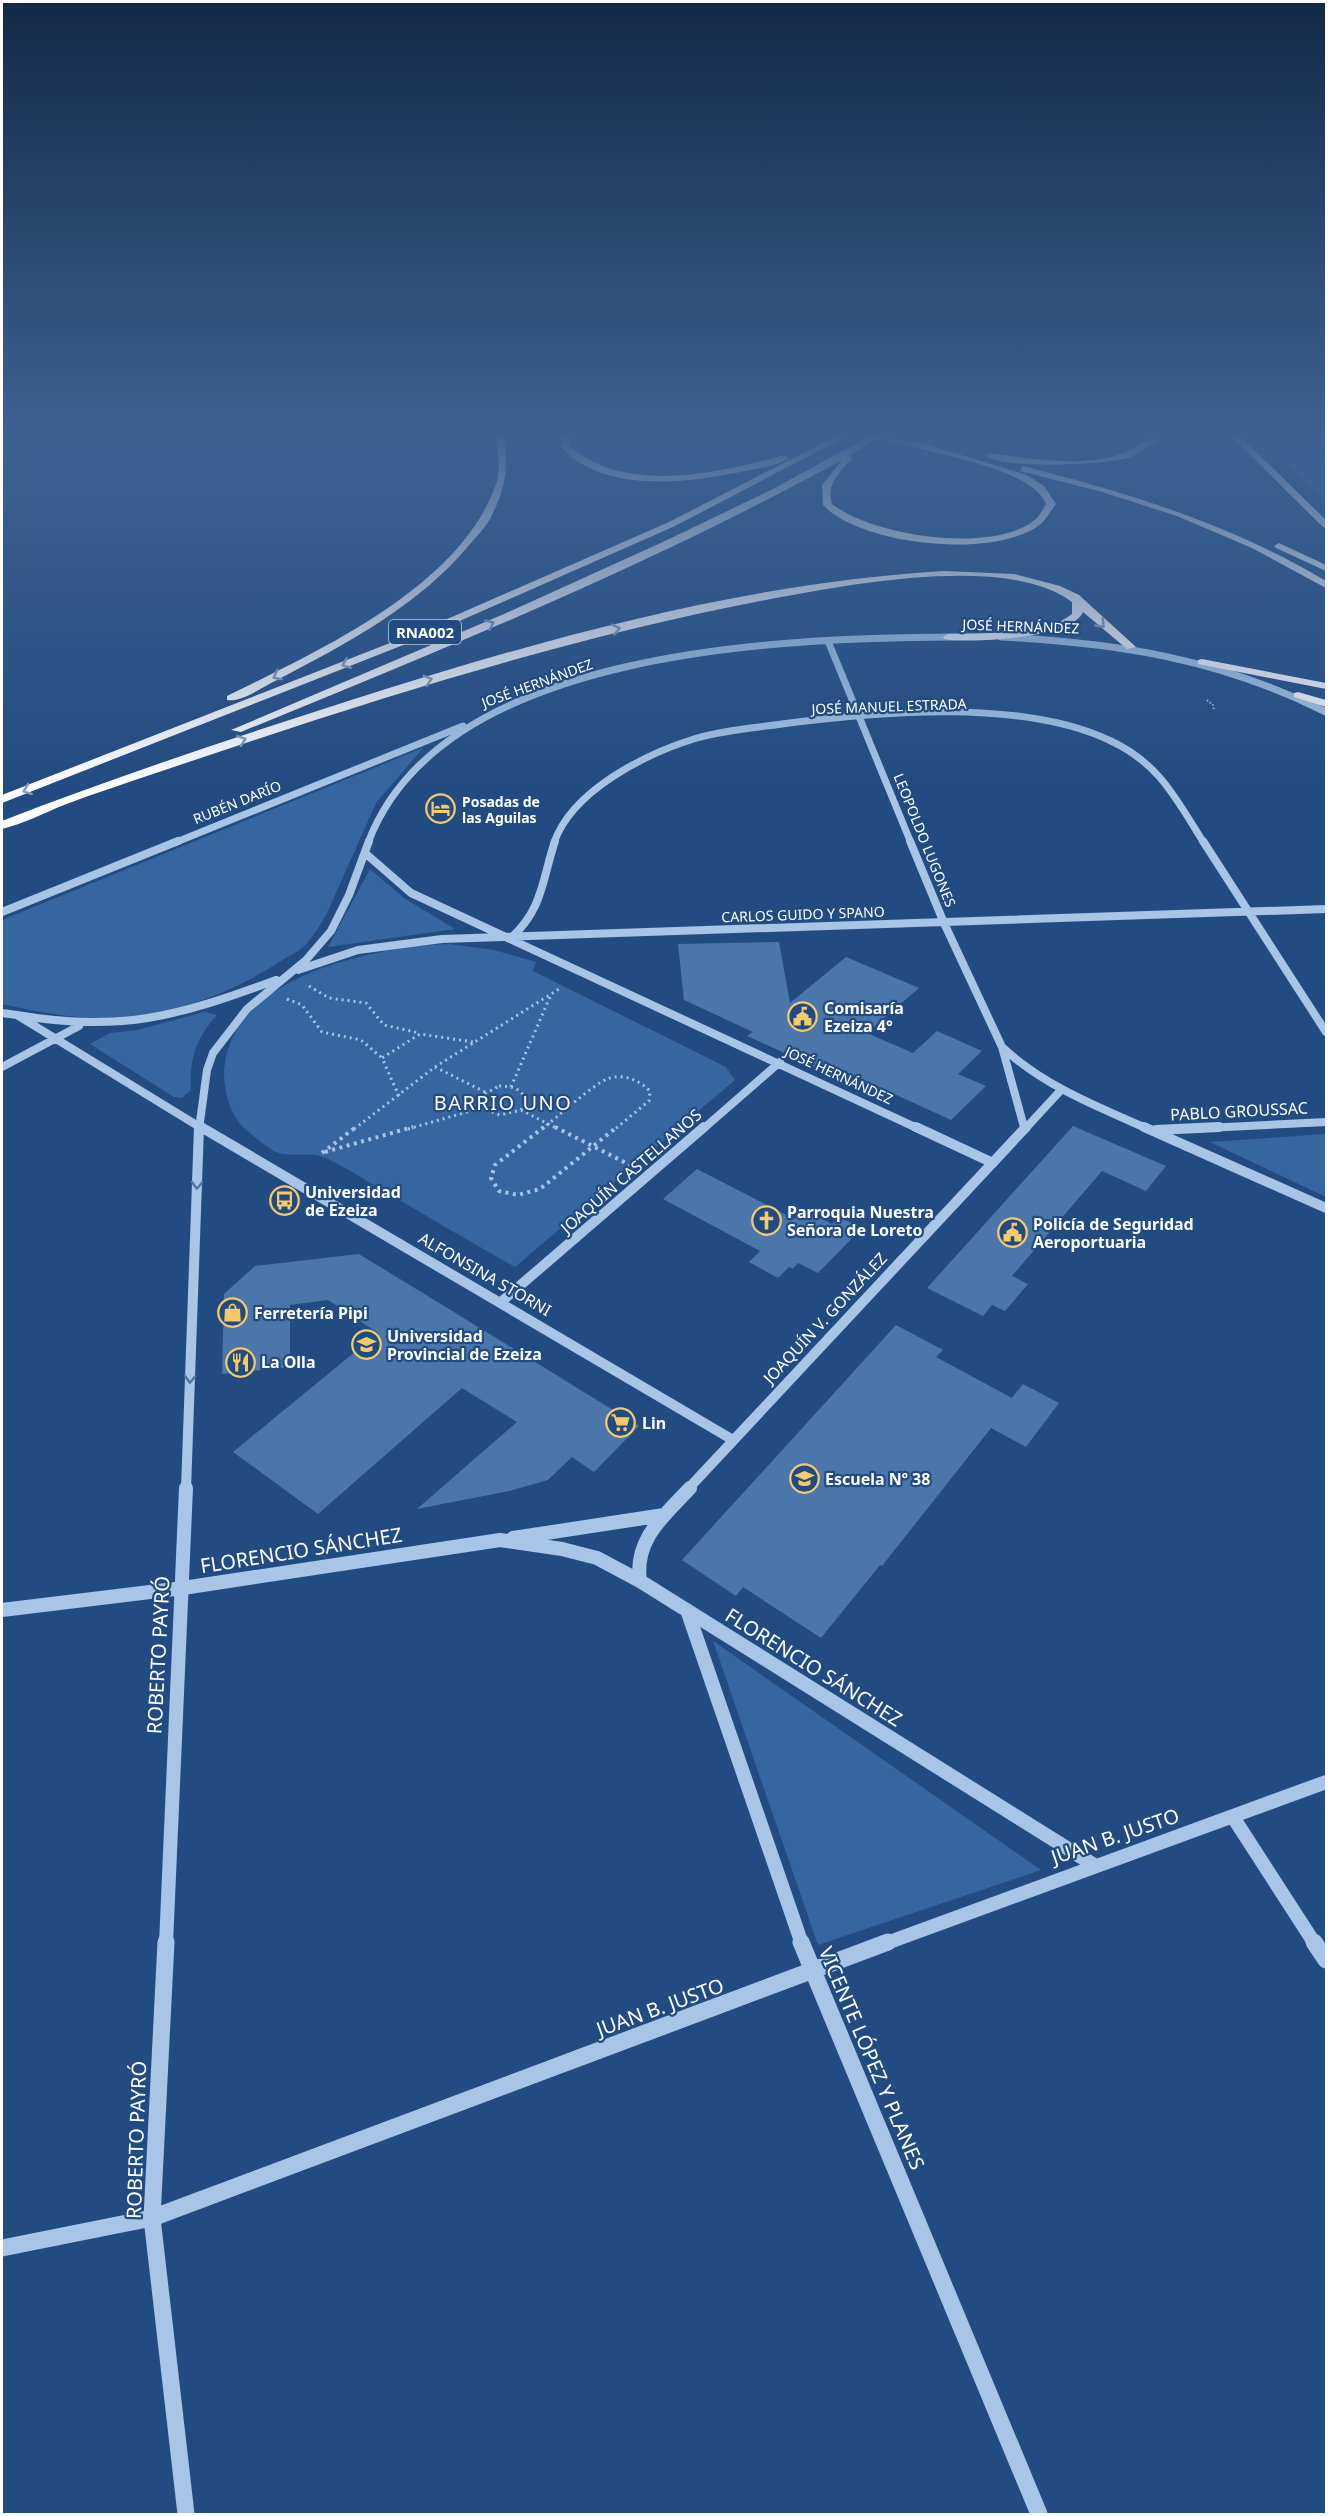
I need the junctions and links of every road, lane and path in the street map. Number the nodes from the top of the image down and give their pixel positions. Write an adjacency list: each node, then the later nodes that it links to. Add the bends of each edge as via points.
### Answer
1 (459, 552): 21 (highway, one-way to 21, via 444,569 365,626 305,662)
2 (607, 552): 21 (highway, RNA002, one-way to 21, via 417,636)
3 (647, 552): 22 (highway, RNA002, one-way to 3, via 441,646)
4 (1268, 552): 7 (highway)
5 (1291, 552): 6 (highway)
6 (1326, 568)
7 (1326, 585)
8 (1075, 597): 9 (highway, via 1077,615 1051,628); 11 (highway, one-way to 11, via 1105,629); 22 (highway, one-way to 8, via 392,691 556,642 727,604 868,580 956,574 1026,578)
9 (948, 637): 10 (street, JOSÉ HERNÁNDEZ); 11 (street, JOSÉ HERNÁNDEZ, via 1034,638)
10 (828, 641): 19 (street, LEOPOLDO LUGONES); 20 (street, JOSÉ HERNÁNDEZ, via 729,649 623,668 560,686)
11 (1131, 647): 12 (street, JOSÉ HERNÁNDEZ)
12 (1202, 662): 13 (highway); 14 (street, JOSÉ HERNÁNDEZ)
13 (1326, 686)
14 (1298, 695): 16 (highway); 18 (street, JOSÉ HERNÁNDEZ)
15 (1207, 700): 17 (path)
16 (1326, 704)
17 (1215, 711)
18 (1326, 711)
19 (860, 716): 27 (street, JOSÉ MANUEL ESTRADA, via 1007,717 1080,731 1139,755 1162,777); 29 (street, LEOPOLDO LUGONES); 30 (street, JOSÉ MANUEL ESTRADA, via 800,721 697,738 620,772 573,811 556,836 537,910 528,926)
20 (482, 717): 25 (street, JOSÉ HERNÁNDEZ, via 416,767 397,788 373,829); 28 (street, RUBÉN DARÍO)
21 (64, 776): 23 (highway, RNA002, one-way to 23)
22 (87, 792): 24 (highway, RNA002)
23 (2, 799)
24 (2, 825)
25 (365, 853): 30 (street, JOSÉ HERNÁNDEZ, via 411,893); 31 (street, ROBERTO PAYRÓ, via 332,930 306,961)
26 (1326, 909): 27 (street, CARLOS GUIDO Y SPANO)
27 (1250, 911): 29 (street, CARLOS GUIDO Y SPANO); 39 (street, JOSÉ MANUEL ESTRADA)
28 (2, 912)
29 (944, 923): 30 (street, CARLOS GUIDO Y SPANO); 43 (street, LEOPOLDO LUGONES)
30 (511, 938): 31 (street, CARLOS GUIDO Y SPANO, via 399,943 325,959); 45 (street, JOSÉ HERNÁNDEZ)
31 (285, 976): 38 (street, via 163,1018); 56 (street, ROBERTO PAYRÓ, via 247,1005 209,1060)
32 (309, 986): 40 (path, via 329,998 366,1003 384,1025)
33 (559, 989): 34 (path)
34 (550, 996): 42 (path); 48 (path)
35 (280, 998): 44 (path, via 302,1005 322,1032 362,1038)
36 (2, 1013): 37 (street, ALFONSINA STORNI)
37 (17, 1016): 38 (street); 41 (street, ALFONSINA STORNI)
38 (79, 1026): 41 (street)
39 (1326, 1032)
40 (420, 1034): 42 (path); 44 (path)
41 (54, 1038): 46 (street); 56 (street, ALFONSINA STORNI)
42 (473, 1042): 47 (path)
43 (1002, 1047): 49 (street, LEOPOLDO LUGONES); 57 (street, LEOPOLDO LUGONES)
44 (382, 1058): 51 (path)
45 (780, 1062): 60 (street, JOSÉ HERNÁNDEZ); 63 (street, JOAQUÍN CASTELLANOS)
46 (2, 1067)
47 (435, 1067): 50 (path); 51 (path)
48 (511, 1087): 50 (path, via 499,1086); 53 (path, via 525,1095)
49 (1061, 1090): 57 (street, JOAQUÍN V. GONZÁLEZ); 58 (street, LEOPOLDO LUGONES)
50 (485, 1092): 52 (path, via 479,1101)
51 (399, 1095): 52 (path, via 322,1153)
52 (481, 1108): 53 (path, via 501,1116)
53 (521, 1110): 55 (path)
54 (1326, 1122): 58 (street, PABLO GROUSSAC)
55 (549, 1123): 59 (path); 59 (path, via 606,1079 640,1081 650,1091 649,1101); 59 (path, via 495,1165 491,1178 499,1191 518,1195 540,1189)
56 (199, 1126): 63 (street, ALFONSINA STORNI); 68 (street, ROBERTO PAYRÓ, one-way to 68)
57 (1024, 1127): 60 (street, JOAQUÍN V. GONZÁLEZ)
58 (1153, 1130): 62 (street, LEOPOLDO LUGONES)
59 (594, 1146): 61 (path)
60 (993, 1163): 64 (street, JOAQUÍN V. GONZÁLEZ)
61 (633, 1167)
62 (1326, 1208)
63 (501, 1302): 64 (street, ALFONSINA STORNI)
64 (734, 1440): 65 (street, JOAQUÍN V. GONZÁLEZ)
65 (664, 1515): 66 (street, FLORENCIO SÁNCHEZ); 67 (street, JOAQUÍN V. GONZÁLEZ, via 641,1544 637,1563)
66 (500, 1540): 67 (street, FLORENCIO SÁNCHEZ, via 597,1558); 68 (street, FLORENCIO SÁNCHEZ)
67 (640, 1581): 70 (street, FLORENCIO SÁNCHEZ)
68 (183, 1588): 69 (street, FLORENCIO SÁNCHEZ); 76 (street, ROBERTO PAYRÓ)
69 (2, 1610)
70 (687, 1610): 73 (street, FLORENCIO SÁNCHEZ); 75 (street, VICENTE LÓPEZ Y PLANES)
71 (1326, 1782): 72 (street, JUAN B. JUSTO)
72 (1233, 1817): 73 (street, JUAN B. JUSTO); 74 (street)
73 (1094, 1865): 75 (street, JUAN B. JUSTO)
74 (1326, 1960)
75 (812, 1972): 76 (street, JUAN B. JUSTO); 79 (street, VICENTE LÓPEZ Y PLANES)
76 (152, 2218): 77 (street, JUAN B. JUSTO); 78 (street, ROBERTO PAYRÓ)
77 (2, 2248)
78 (186, 2514)
79 (1039, 2514)

